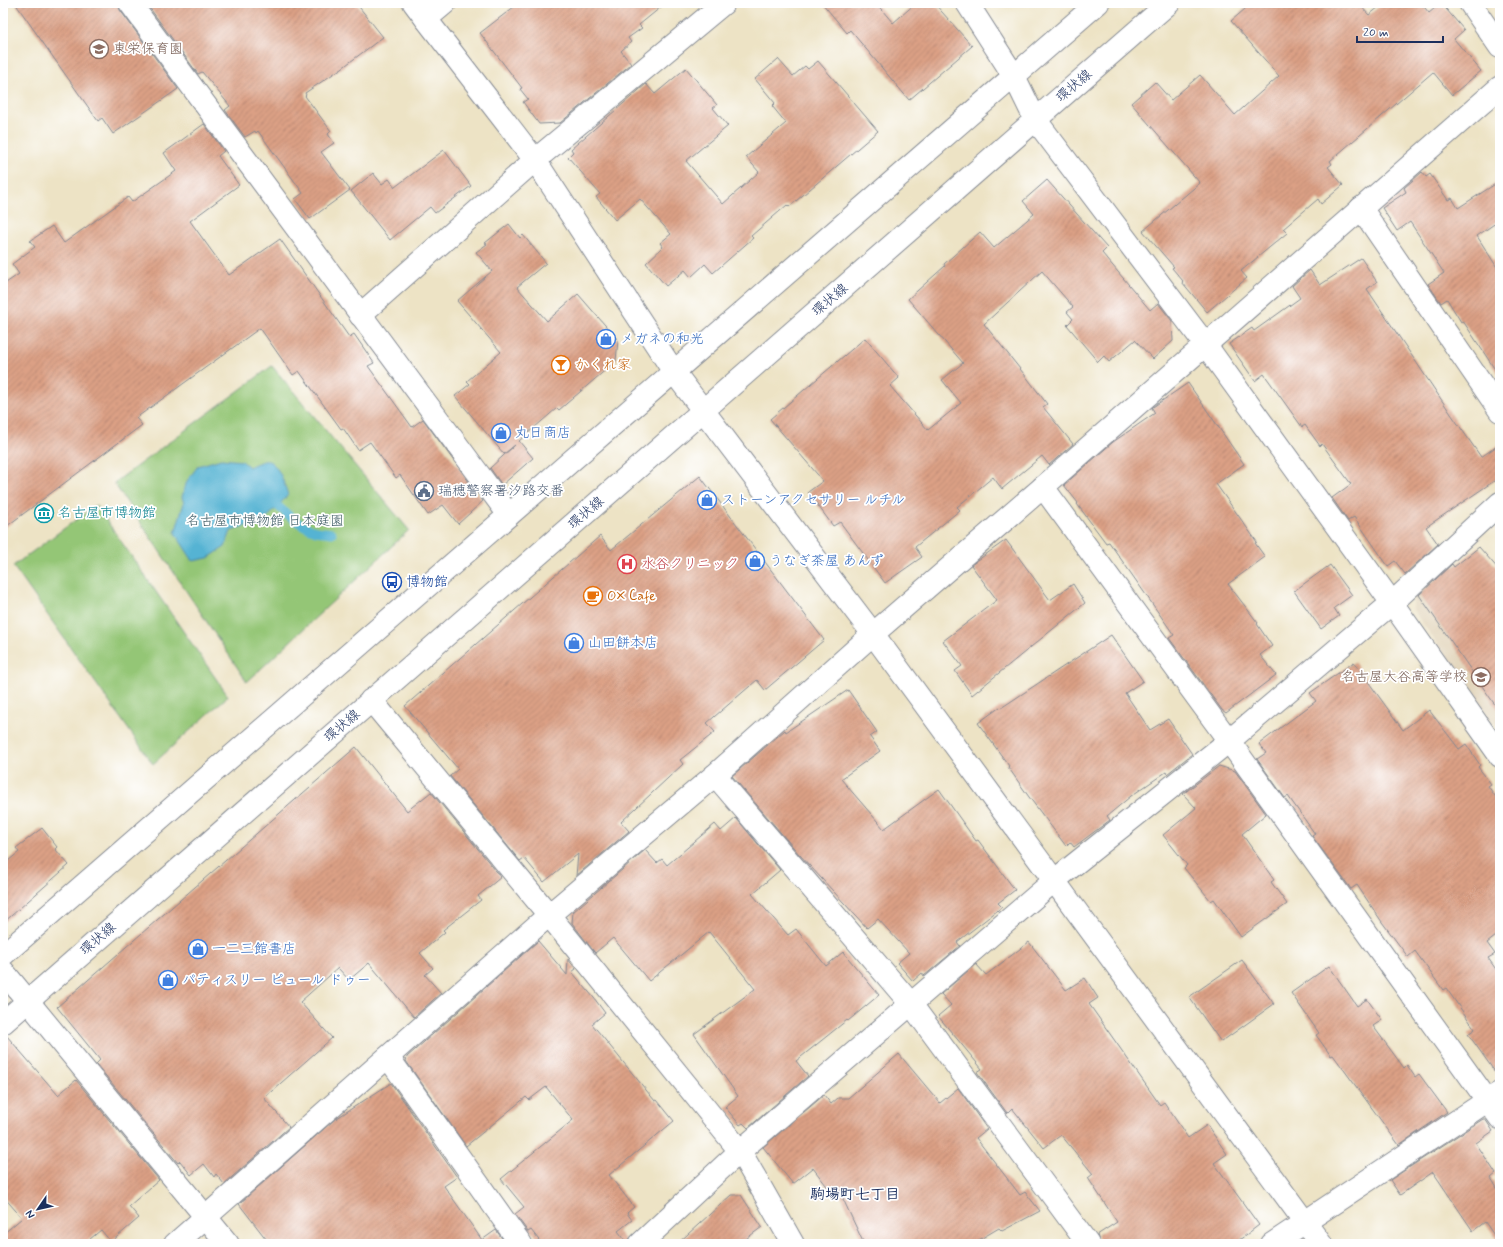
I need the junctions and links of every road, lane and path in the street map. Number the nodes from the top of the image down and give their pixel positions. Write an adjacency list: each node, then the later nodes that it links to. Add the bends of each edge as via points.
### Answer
1 (130, 3): 15 (street)
2 (445, 3): 8 (street)
3 (724, 3): 13 (street)
4 (967, 3): 10 (street)
5 (1098, 3): 10 (street)
6 (1169, 3): 12 (street, 環状線)
7 (1470, 3): 9 (street)
8 (420, 11): 13 (street)
9 (1500, 47)
10 (1014, 76): 12 (street); 17 (street)
11 (1500, 87): 14 (street)
12 (1035, 119): 16 (street); 18 (street, 環状線)
13 (535, 160): 15 (street); 17 (street)
14 (1361, 208): 16 (street); 19 (street)
15 (360, 315): 22 (street)
16 (1205, 344): 20 (street); 23 (street)
17 (674, 372): 18 (street); 22 (street)
18 (703, 411): 24 (street); 25 (street, 環状線)
19 (1500, 411)
20 (1043, 488): 24 (street); 26 (street)
21 (1500, 503): 23 (street)
22 (509, 515): 31 (street)
23 (1392, 604): 26 (street); 27 (street)
24 (873, 634): 28 (street); 29 (street)
25 (372, 700): 30 (street); 33 (street, 環状線)
26 (1229, 741): 29 (street); 37 (street)
27 (1500, 756)
28 (715, 775): 30 (street); 34 (street)
29 (1055, 880): 34 (street); 41 (street)
30 (549, 915): 36 (street); 39 (street)
31 (3, 955)
32 (3, 971): 33 (street)
33 (28, 1000): 35 (street, 環状線); 40 (street)
34 (911, 1004): 39 (street); 47 (street)
35 (3, 1023)
36 (388, 1057): 40 (street); 44 (street)
37 (1494, 1096): 38 (street); 41 (street)
38 (1500, 1118)
39 (740, 1151): 45 (street); 46 (street)
40 (207, 1217): 42 (street); 43 (street)
41 (1305, 1222): 48 (street); 49 (street)
42 (175, 1244)
43 (228, 1244)
44 (521, 1244)
45 (640, 1244)
46 (793, 1244)
47 (1088, 1244)
48 (1272, 1244)
49 (1321, 1244)

